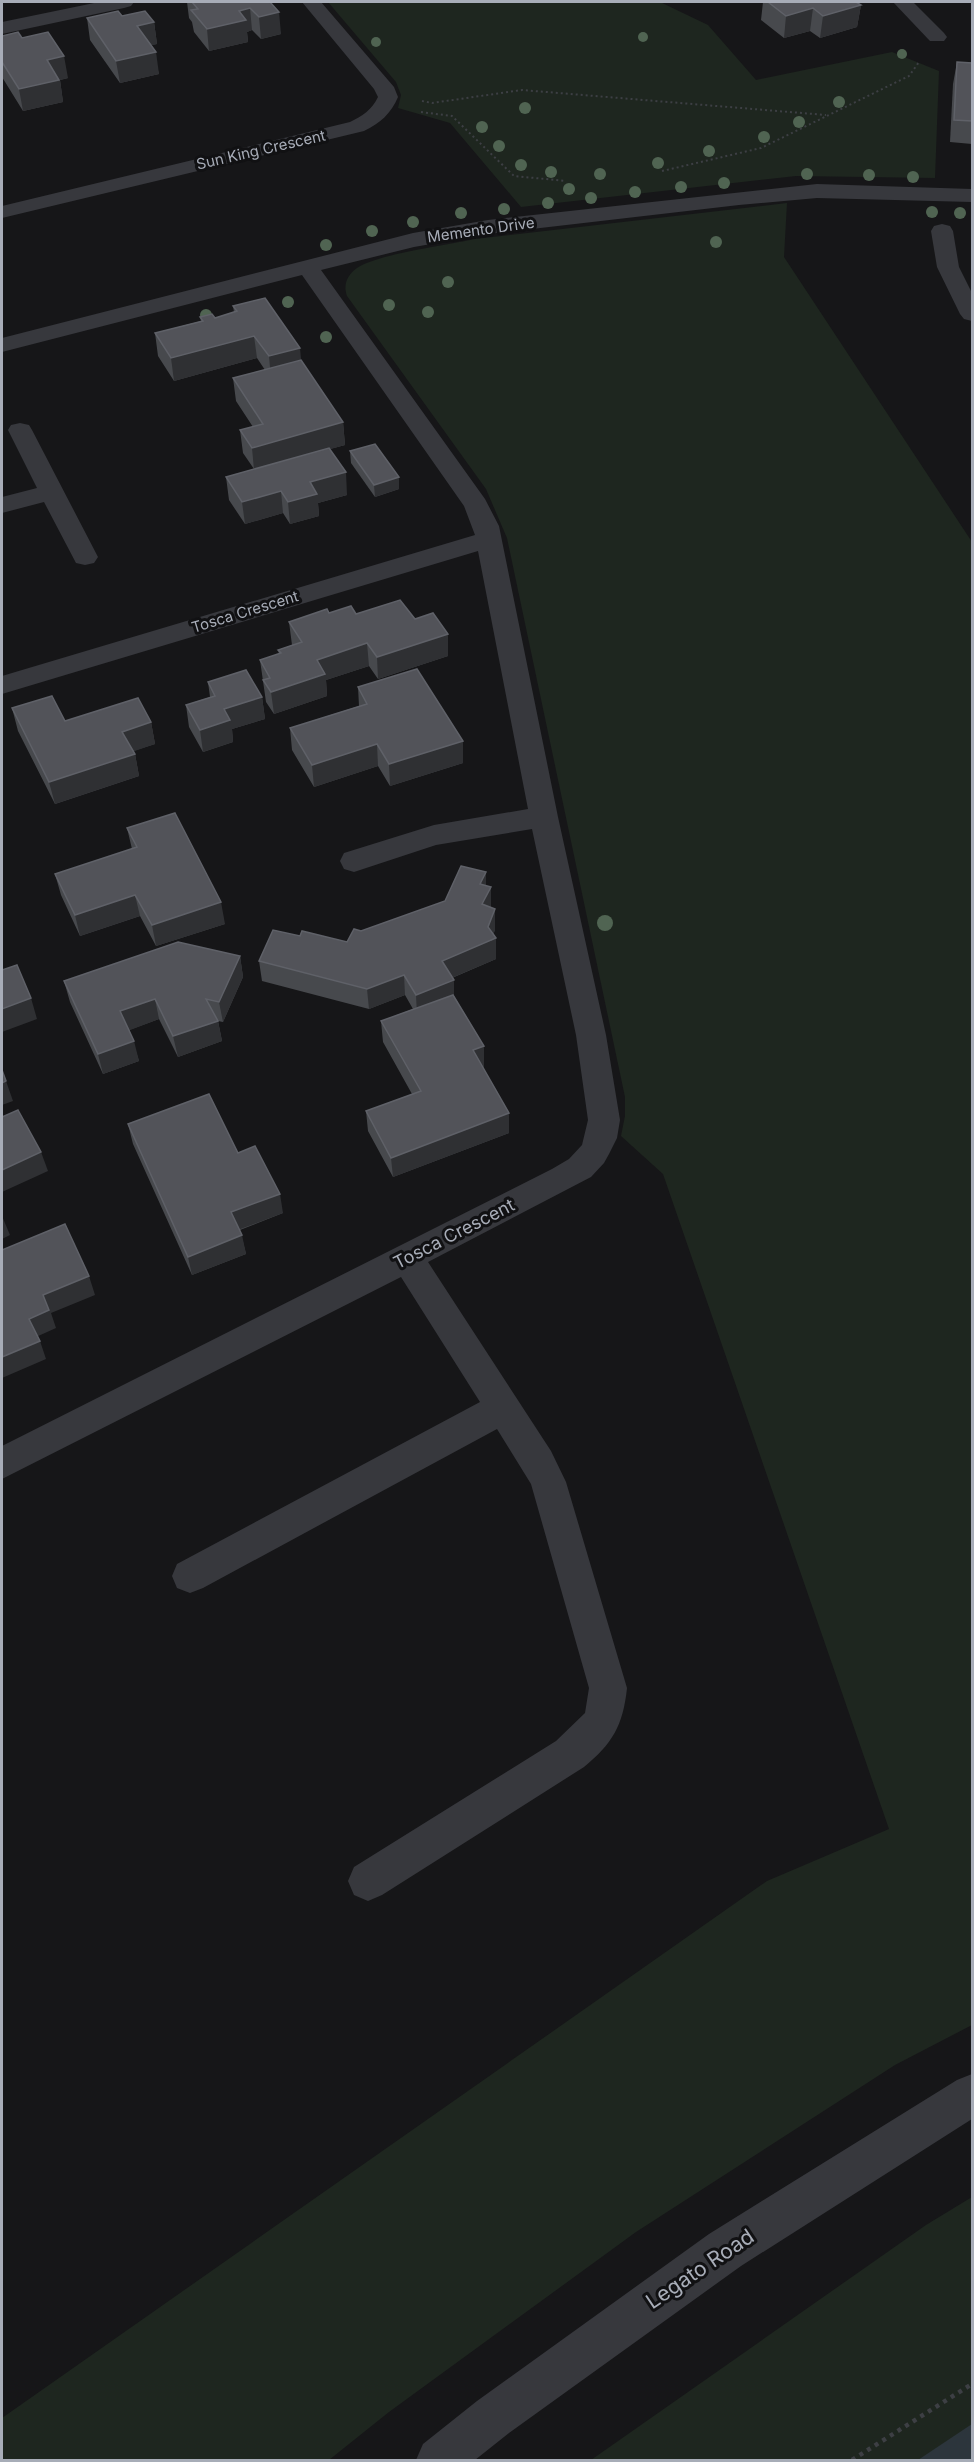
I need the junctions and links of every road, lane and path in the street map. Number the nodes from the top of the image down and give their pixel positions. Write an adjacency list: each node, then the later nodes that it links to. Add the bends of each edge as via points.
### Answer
1 (124, 2): 4 (street)
2 (311, 2): 6 (street, via 384,87)
3 (902, 2): 5 (street)
4 (2, 28)
5 (937, 37): 7 (path, via 909,76)
6 (386, 102): 7 (path, via 432,103 522,90); 9 (path, via 452,116 514,176); 11 (street, Sun King Crescent, via 376,117 357,127)
7 (826, 115): 8 (path, via 761,148)
8 (661, 171)
9 (566, 182)
10 (972, 196): 13 (street, Memento Drive, via 817,191 739,198 488,227 413,240)
11 (2, 212)
12 (942, 231): 14 (street, via 948,267)
13 (307, 267): 15 (street, Memento Drive); 19 (street, Tosca Crescent, via 476,505)
14 (972, 314)
15 (2, 345)
16 (20, 430): 17 (street)
17 (51, 492): 18 (street); 20 (street)
18 (2, 505)
19 (489, 539): 21 (street, Tosca Crescent); 22 (street, Tosca Crescent)
20 (85, 557)
21 (2, 685)
22 (544, 817): 23 (street, via 434,835); 24 (street, Tosca Crescent, via 591,1035 604,1120 602,1138 580,1168)
23 (354, 861)
24 (407, 1258): 25 (street); 26 (street, Tosca Crescent)
25 (503, 1408): 27 (street); 28 (street, via 538,1462 557,1509 608,1688 603,1720 570,1755)
26 (2, 1463)
27 (190, 1576)
28 (368, 1881)
29 (972, 2095): 31 (street, Legato Road, via 725,2250 493,2416)
30 (972, 2384): 32 (path)
31 (439, 2460)
32 (852, 2460)

